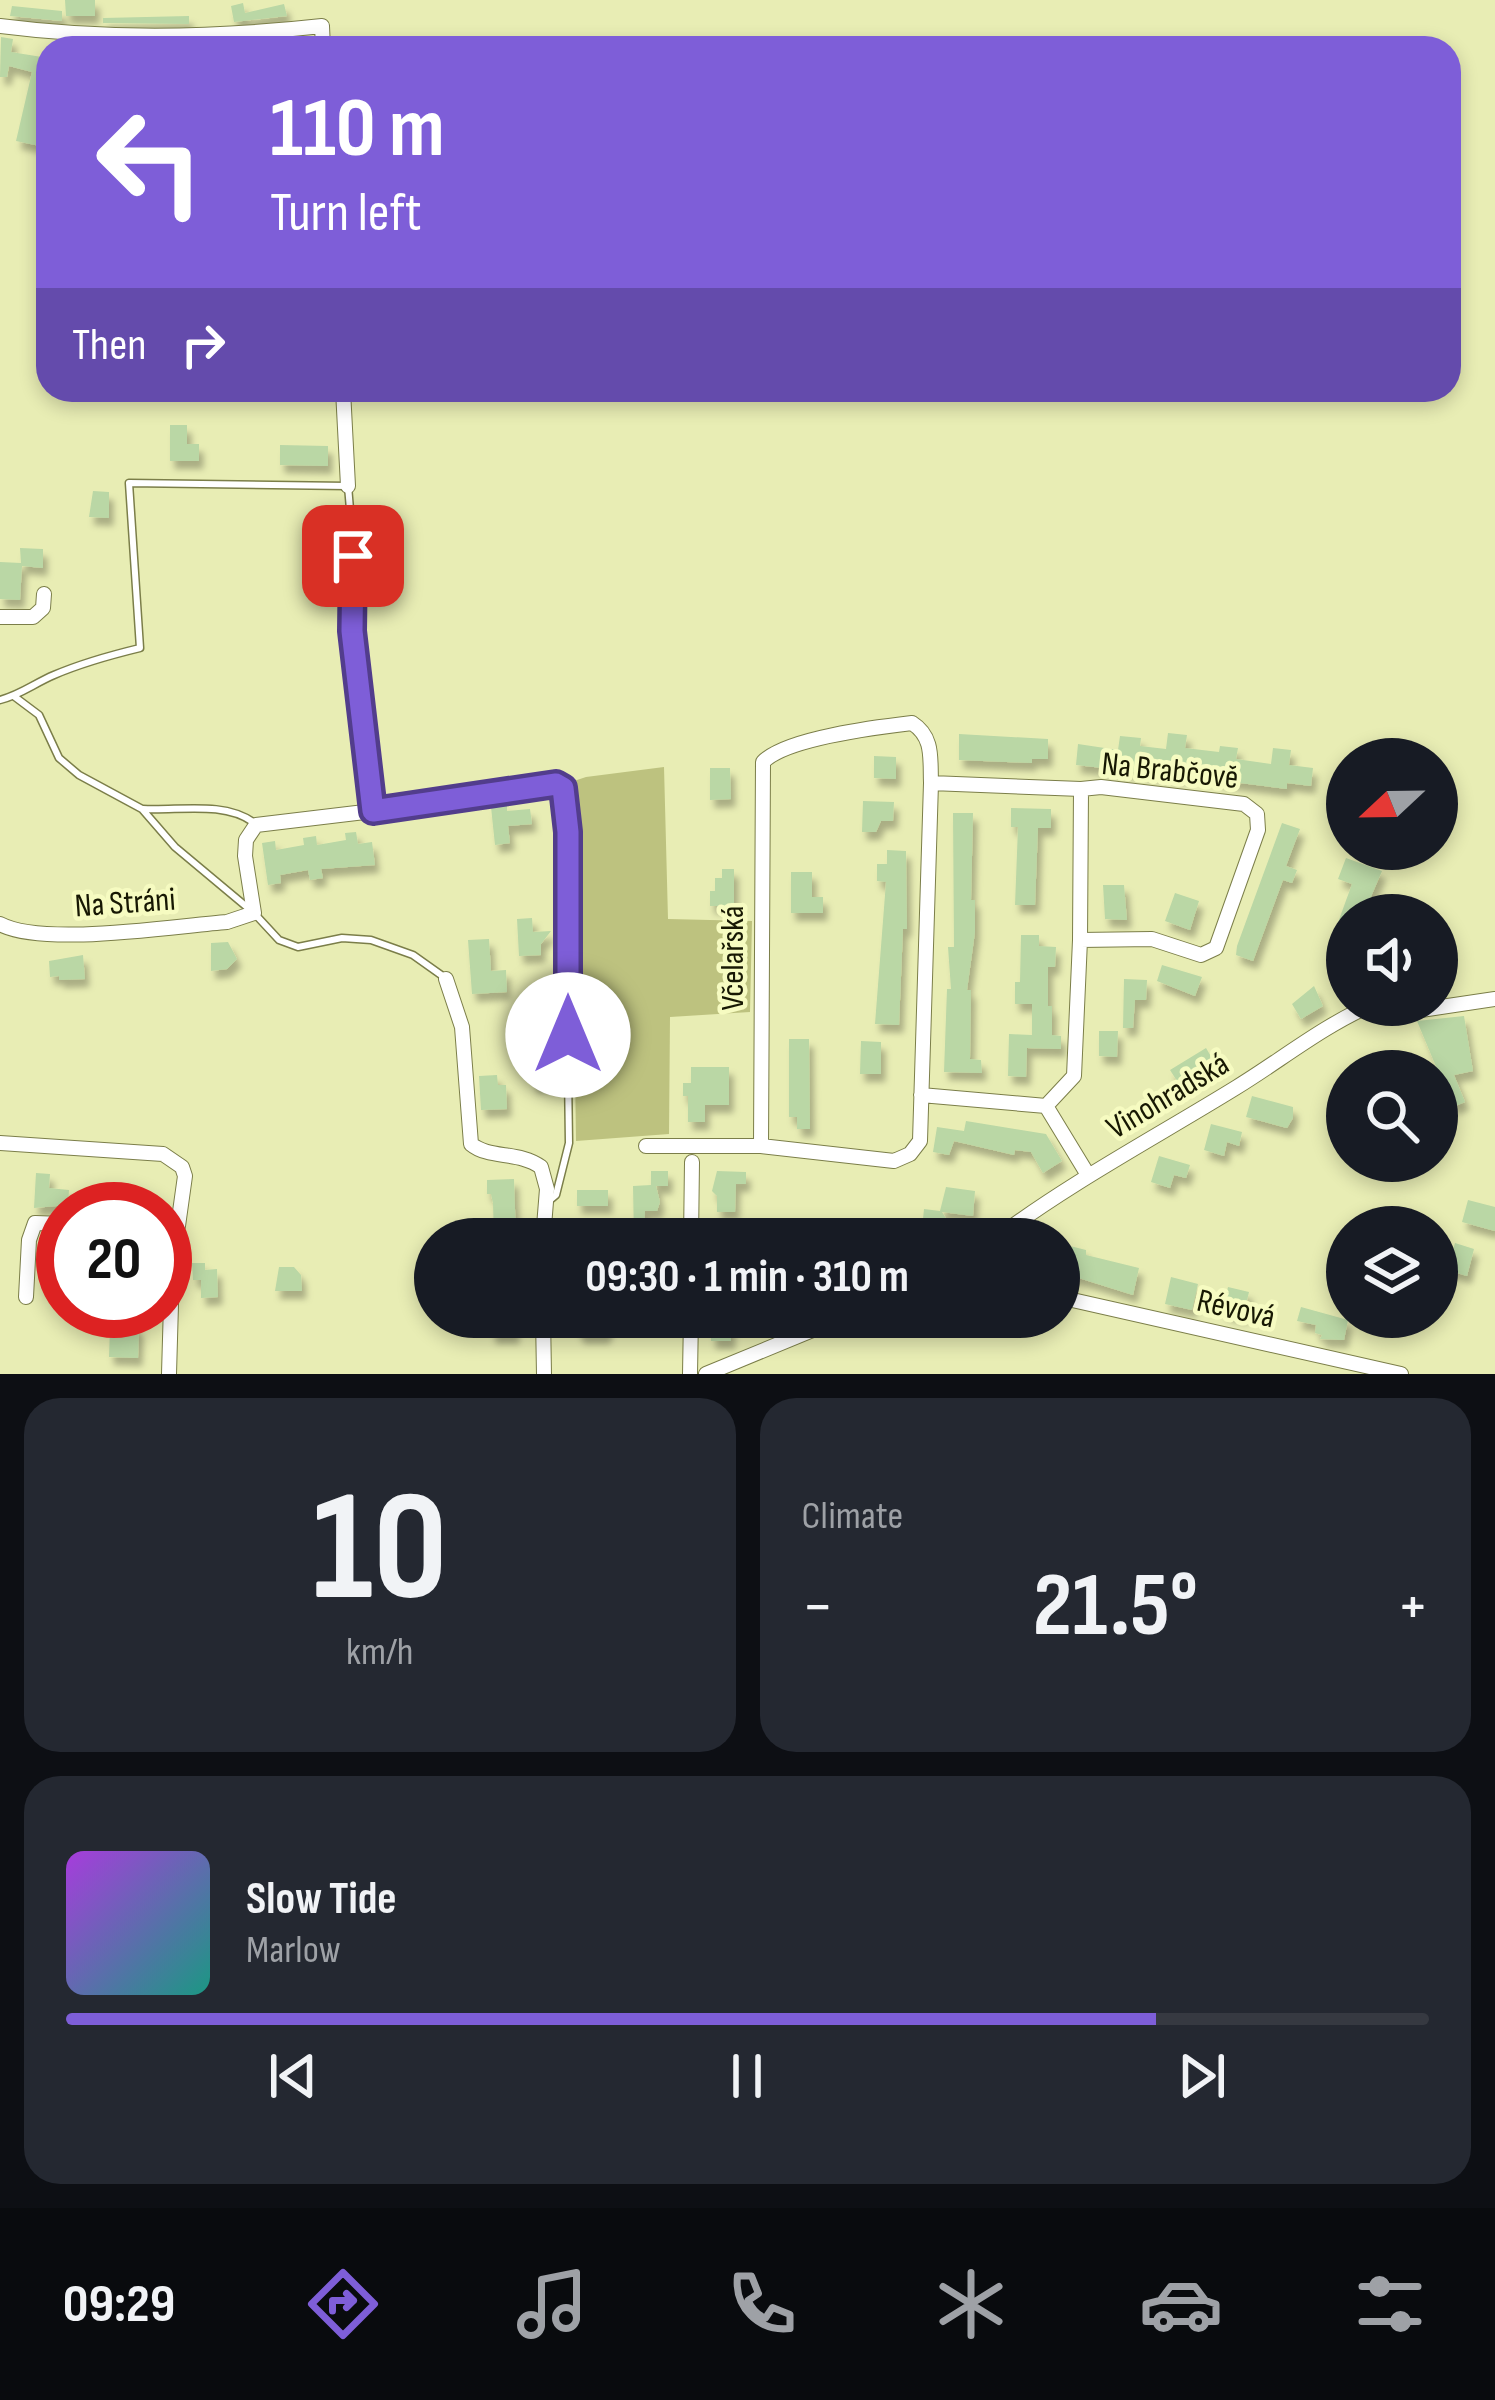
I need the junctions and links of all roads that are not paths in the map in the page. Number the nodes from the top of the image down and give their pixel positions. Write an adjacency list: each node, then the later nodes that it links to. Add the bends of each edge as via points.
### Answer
1 (0, 26): 2 (street)
2 (74, 36)
3 (160, 36): 4 (street, via 322,26)
4 (322, 36)
5 (344, 402): 6 (street)
6 (348, 486): 9 (lane, via 129,483 140,648 49,677); 14 (lane, via 352,631)
7 (44, 594): 8 (street, via 32,617)
8 (0, 617)
9 (16, 697): 10 (lane); 13 (lane, via 39,715 59,758 79,776)
10 (0, 700)
11 (931, 783): 12 (street, Na Brabčově); 23 (street); 27 (street, Včelařská, via 930,746 912,723 769,756 760,770)
12 (1081, 789): 18 (street, Na Brabčově); 18 (street, Na Brabčově, via 1244,804 1260,821 1216,948 1202,955 1152,940)
13 (142, 809): 15 (lane, via 220,809); 16 (lane)
14 (373, 811): 15 (street); 31 (lane, via 563,788 569,1143 556,1195)
15 (260, 823): 16 (street, via 246,840)
16 (254, 913): 17 (street, Na Stráni, via 226,922 53,934); 19 (lane, via 279,940 298,947 371,940 434,966)
17 (0, 924)
18 (1080, 940): 24 (street, Na Brabčově, via 1074,1076)
19 (446, 980): 31 (street, via 462,1027 472,1148 534,1162 544,1177)
20 (1495, 999): 21 (street)
21 (1458, 1004)
22 (1331, 1026): 29 (street, Vinohradská)
23 (921, 1094): 24 (street); 27 (street, via 920,1141 894,1160)
24 (1046, 1106): 29 (street)
25 (0, 1143): 30 (street, via 163,1154 175,1159)
26 (646, 1146): 27 (street)
27 (761, 1146)
28 (692, 1162): 33 (street)
29 (1088, 1175): 34 (street, Vinohradská)
30 (184, 1182)
31 (544, 1205): 32 (street)
32 (544, 1218)
33 (692, 1218)
34 (1026, 1218)
35 (36, 1222): 36 (street)
36 (26, 1297)
37 (1080, 1302): 46 (street, Révová)
38 (169, 1338): 42 (street)
39 (543, 1338): 43 (street)
40 (691, 1338): 44 (street)
41 (793, 1338): 45 (street)
42 (169, 1374)
43 (544, 1374)
44 (690, 1374)
45 (706, 1374)
46 (1401, 1374)

